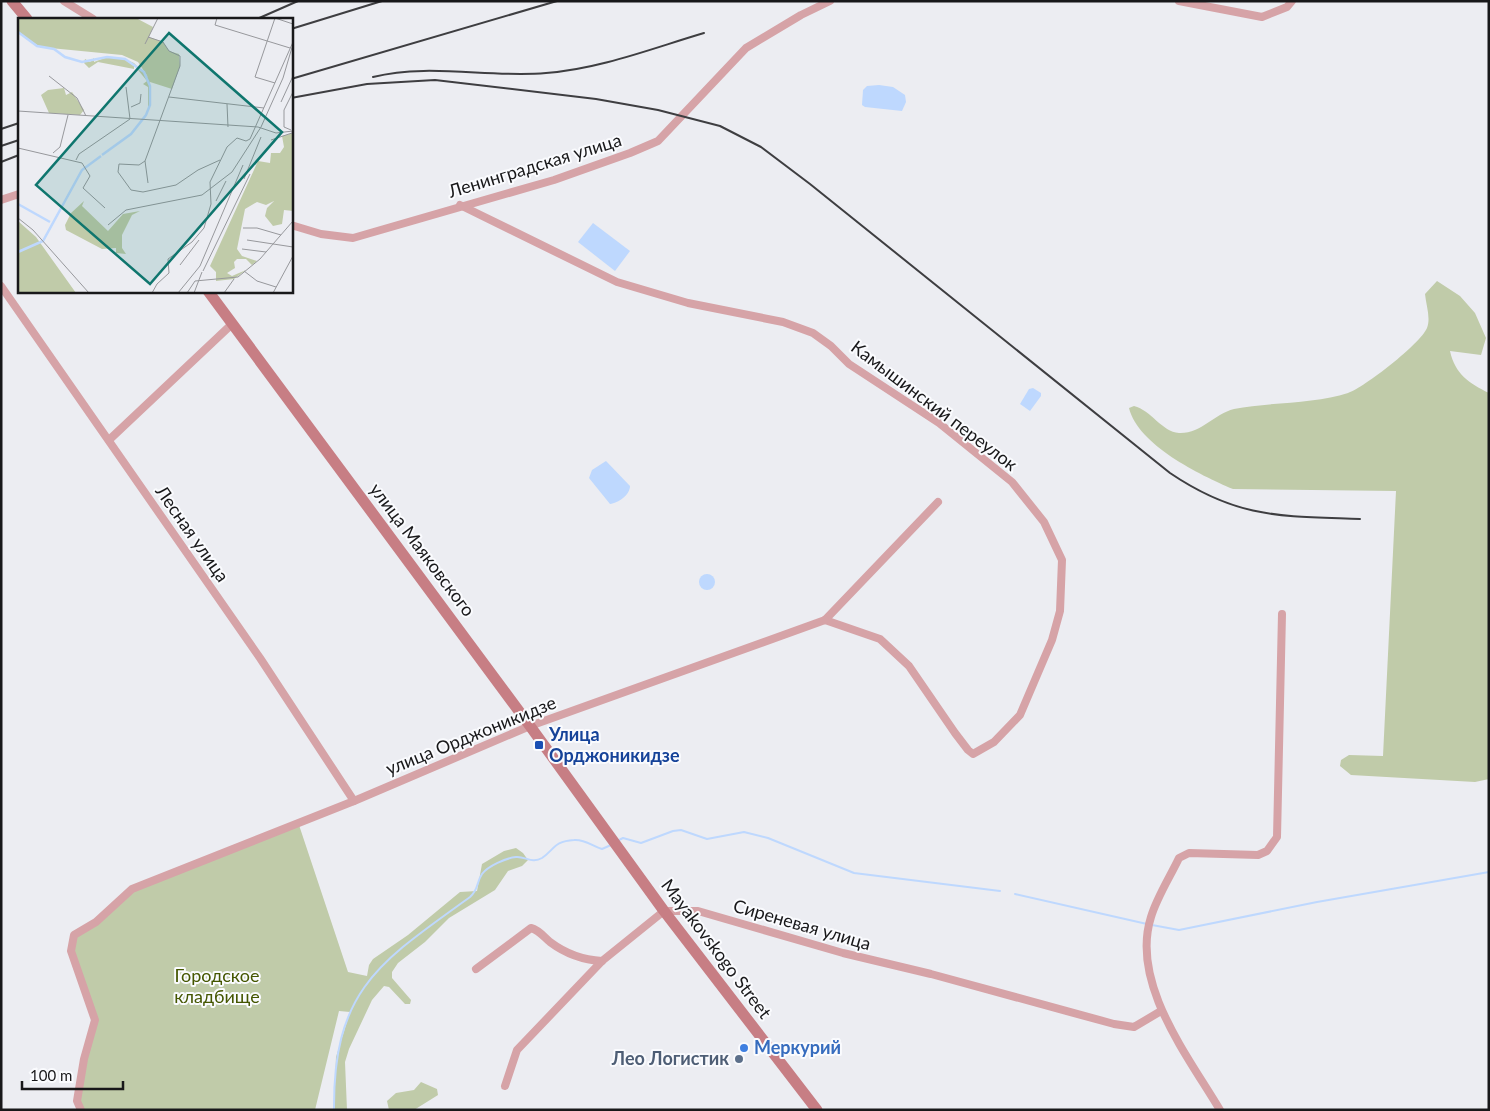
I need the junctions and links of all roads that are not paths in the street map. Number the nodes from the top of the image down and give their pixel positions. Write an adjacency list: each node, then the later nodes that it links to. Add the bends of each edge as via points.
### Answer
1 (12, 1): 6 (street)
2 (64, 1): 7 (street)
3 (830, 1): 10 (street, Ленинградская улица, via 746,48 658,141 554,180)
4 (1179, 1): 5 (street, via 1262,17 1287,7)
5 (1292, 1)
6 (26, 18)
7 (91, 18)
8 (18, 194): 9 (street)
9 (1, 200)
10 (460, 205): 11 (street, Ленинградская улица, via 353,238 329,236); 18 (street, Камышинский переулок, via 617,282 688,303 783,322 812,333 832,346 849,364 939,423 1012,482 1044,522 1062,560 1060,611 1052,640 1020,715 994,742 973,754 909,666 880,639)
11 (292, 225)
12 (1, 286): 15 (street, Лесная улица)
13 (209, 292): 14 (street, улица Маяковского)
14 (232, 324): 15 (street); 19 (street, улица Маяковского)
15 (109, 440): 20 (street, Лесная улица)
16 (938, 502): 18 (street)
17 (1282, 614): 25 (street, via 1277,836 1267,851 1258,855 1189,853 1179,858 1151,916 1147,934 1147,966)
18 (825, 620): 19 (street, улица Орджоникидзе)
19 (530, 726): 20 (street, улица Орджоникидзе); 21 (street, улица Маяковского)
20 (354, 800): 27 (street, улица Орджоникидзе, via 132,889 96,922 74,934 71,951 95,1020 77,1101)
21 (606, 832): 22 (street, Mayakovskogo Street)
22 (664, 911): 23 (street); 25 (street, Сиреневая улица, via 698,911 843,953 1114,1024 1134,1027); 28 (street, Mayakovskogo Street)
23 (602, 961): 24 (street, via 575,956 556,946 536,929 526,930); 26 (street, via 517,1050)
24 (476, 969)
25 (1161, 1011): 29 (street)
26 (505, 1086)
27 (81, 1110)
28 (817, 1110)
29 (1220, 1110)

